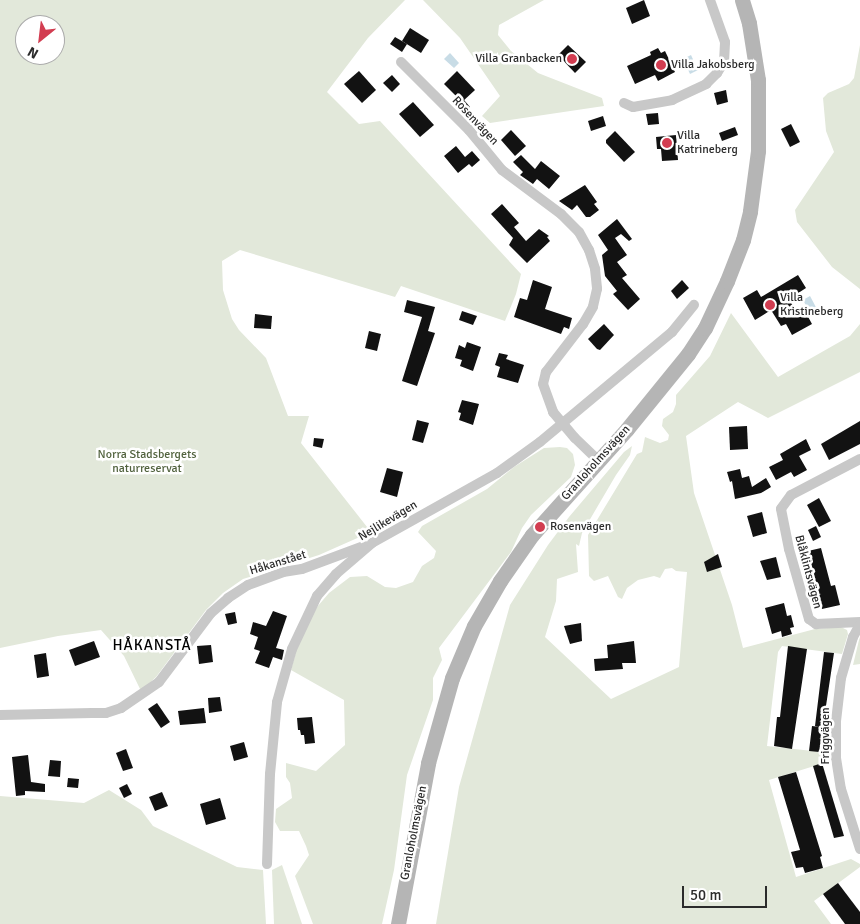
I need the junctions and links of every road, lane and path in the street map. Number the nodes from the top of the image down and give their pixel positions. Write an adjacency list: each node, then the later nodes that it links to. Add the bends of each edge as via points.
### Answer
1 (710, 0): 4 (street, via 724,42 724,62 717,73 706,84 672,100 633,107)
2 (742, 0): 8 (street, Granloholmsvägen, via 756,64 760,115 754,184 742,240 728,281 698,340 670,379)
3 (401, 62): 6 (street, Rosenvägen, via 469,130 502,170 561,214 579,232 589,250 597,289 593,307 546,372 543,384 553,412)
4 (624, 102)
5 (694, 304): 6 (street, Nejlikevägen, via 672,332)
6 (562, 423): 8 (street, Rosenvägen); 9 (street, Nejlikevägen, via 497,473)
7 (860, 459): 10 (street, Blåklintsvägen, via 791,495 781,508 808,619 816,624)
8 (599, 461): 14 (street, Granloholmsvägen, via 532,535 474,626 452,678 428,763)
9 (372, 543): 11 (street, Håkanstået, via 302,569 282,572 248,585 228,598 211,613 159,682 121,708 92,714); 13 (street, Nejlikevägen, via 336,574 317,596 292,649 273,728)
10 (860, 623): 12 (street, Friggvägen, via 844,669 836,721 836,758 841,789)
11 (0, 715)
12 (860, 849)
13 (267, 864)
14 (398, 924)

